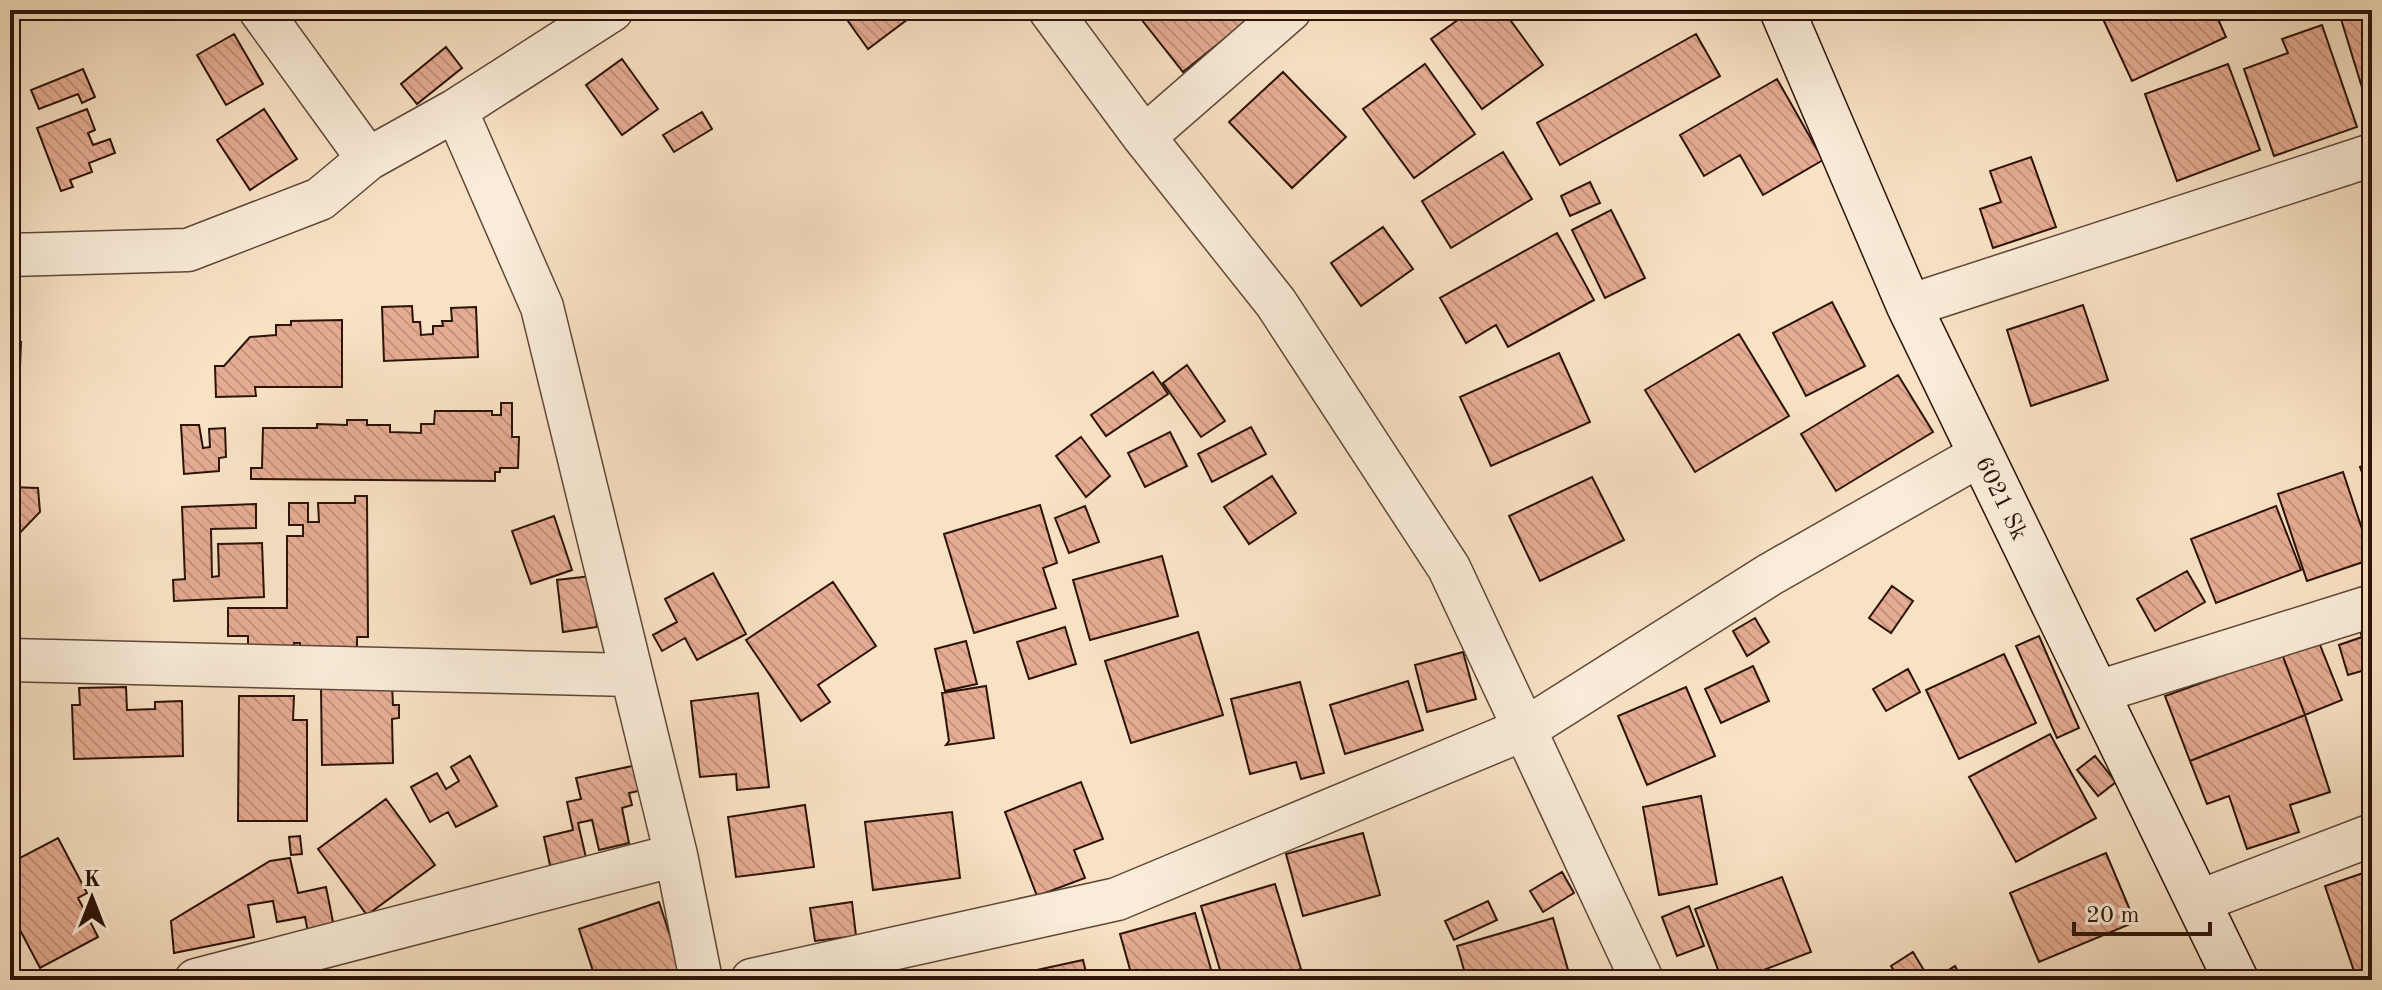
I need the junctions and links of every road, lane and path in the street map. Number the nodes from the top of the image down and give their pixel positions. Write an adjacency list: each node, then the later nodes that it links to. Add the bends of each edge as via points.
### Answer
1 (260, 10): 9 (street)
2 (612, 10): 6 (street)
3 (1050, 10): 7 (street)
4 (1290, 10): 7 (street)
5 (1782, 10): 11 (street, 6021 Sk)
6 (456, 110): 9 (street); 15 (street, via 542,307)
7 (1144, 137): 17 (street, via 1276,303 1449,568)
8 (2372, 155): 11 (street)
9 (368, 159): 10 (street, via 320,199 188,250)
10 (10, 255)
11 (1909, 306): 12 (street, 6021 Sk)
12 (1980, 455): 16 (street, 6021 Sk); 17 (street, via 1769,575)
13 (2372, 606): 16 (street)
14 (10, 660): 15 (street)
15 (631, 675): 19 (street)
16 (2098, 692): 20 (street, 6021 Sk)
17 (1527, 728): 23 (street, via 1117,899); 24 (street)
18 (2372, 835): 20 (street)
19 (676, 855): 21 (street); 22 (street)
20 (2200, 901): 25 (street, 6021 Sk)
21 (196, 980)
22 (701, 980)
23 (752, 980)
24 (1642, 980)
25 (2236, 980)

